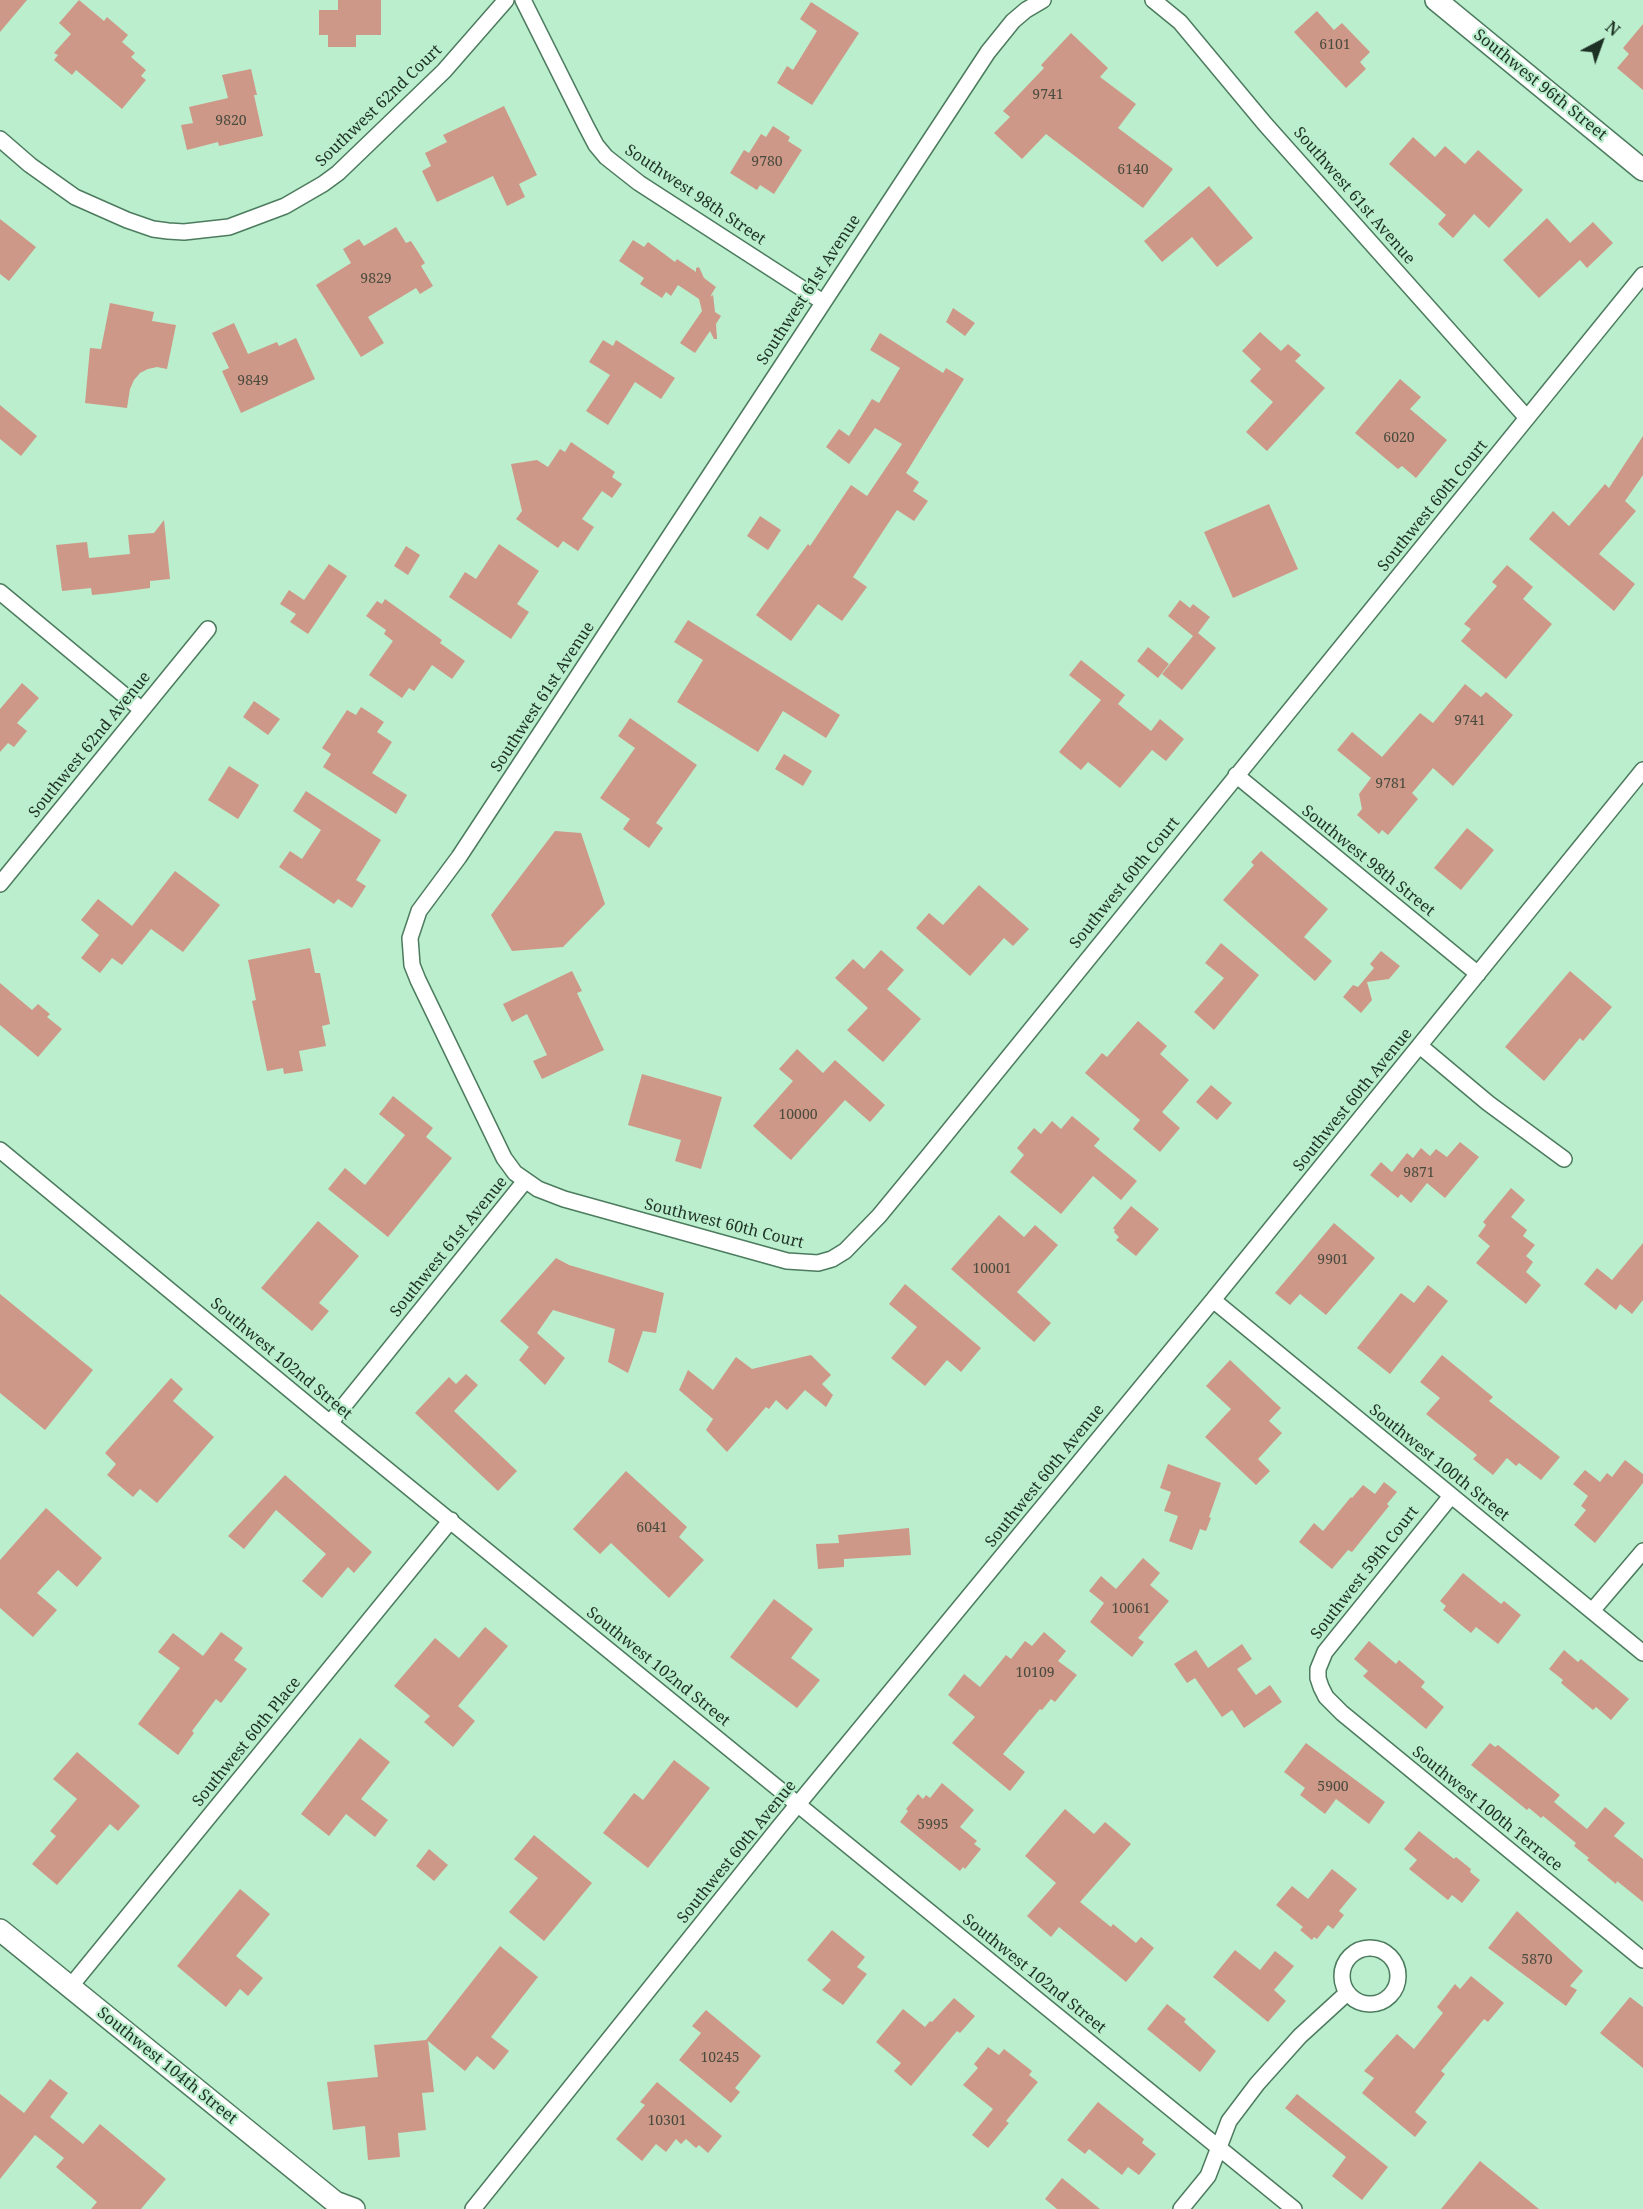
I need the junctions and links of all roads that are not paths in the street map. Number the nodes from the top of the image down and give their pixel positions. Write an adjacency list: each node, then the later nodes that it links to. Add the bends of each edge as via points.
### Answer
1 (506, 0): 6 (street, Southwest 62nd Court, via 470,43 356,158 323,184 271,213 229,227 184,232 153,229 100,210 75,197)
2 (523, 0): 9 (street, Southwest 98th Street, via 596,145 606,157 639,183)
3 (1043, 0): 9 (street, Southwest 61st Avenue, via 1013,21 988,52)
4 (1153, 0): 10 (street, Southwest 61st Avenue, via 1180,22)
5 (1436, 0): 7 (street, Southwest 96th Street)
6 (0, 139)
7 (1643, 170)
8 (1643, 275): 10 (street, Southwest 60th Court)
9 (823, 302): 21 (street, Southwest 61st Avenue, via 459,857 430,894 413,926 412,965 431,1011 504,1158)
10 (1527, 418): 15 (street, Southwest 60th Court)
11 (0, 592): 13 (street)
12 (208, 629): 13 (street, Southwest 62nd Avenue)
13 (142, 710): 16 (street, Southwest 62nd Avenue)
14 (1643, 770): 17 (street, Southwest 60th Avenue)
15 (1236, 775): 17 (street, Southwest 98th Street); 21 (street, Southwest 60th Court, via 879,1216 832,1259 819,1263 788,1261 564,1199)
16 (0, 884)
17 (1478, 974): 18 (street, Southwest 60th Avenue)
18 (1420, 1046): 20 (street); 22 (street, Southwest 60th Avenue)
19 (0, 1150): 23 (street, Southwest 102nd Street)
20 (1564, 1159)
21 (525, 1181): 23 (street, Southwest 61st Avenue)
22 (1213, 1300): 24 (street, Southwest 100th Street); 30 (street, Southwest 60th Avenue)
23 (330, 1423): 25 (street, Southwest 102nd Street)
24 (1451, 1496): 27 (street, Southwest 100th Street); 29 (street, Southwest 59th Court, via 1325,1652)
25 (451, 1520): 30 (street, Southwest 102nd Street); 33 (street, Southwest 60th Place)
26 (1643, 1551): 27 (street)
27 (1592, 1611): 28 (street, Southwest 100th Street)
28 (1643, 1653)
29 (1318, 1678): 32 (street, Southwest 100th Terrace, via 1333,1705)
30 (797, 1804): 35 (street, Southwest 102nd Street); 37 (street, Southwest 60th Avenue)
31 (0, 1930): 33 (street, Southwest 104th Street)
32 (1643, 1960)
33 (70, 1987): 36 (street, Southwest 104th Street)
34 (1347, 1993): 35 (street, via 1300,2036 1257,2084 1229,2121)
35 (1220, 2148): 38 (street, via 1208,2176); 39 (street, Southwest 102nd Street)
36 (343, 2207)
37 (472, 2207)
38 (1181, 2209)
39 (1294, 2209)

